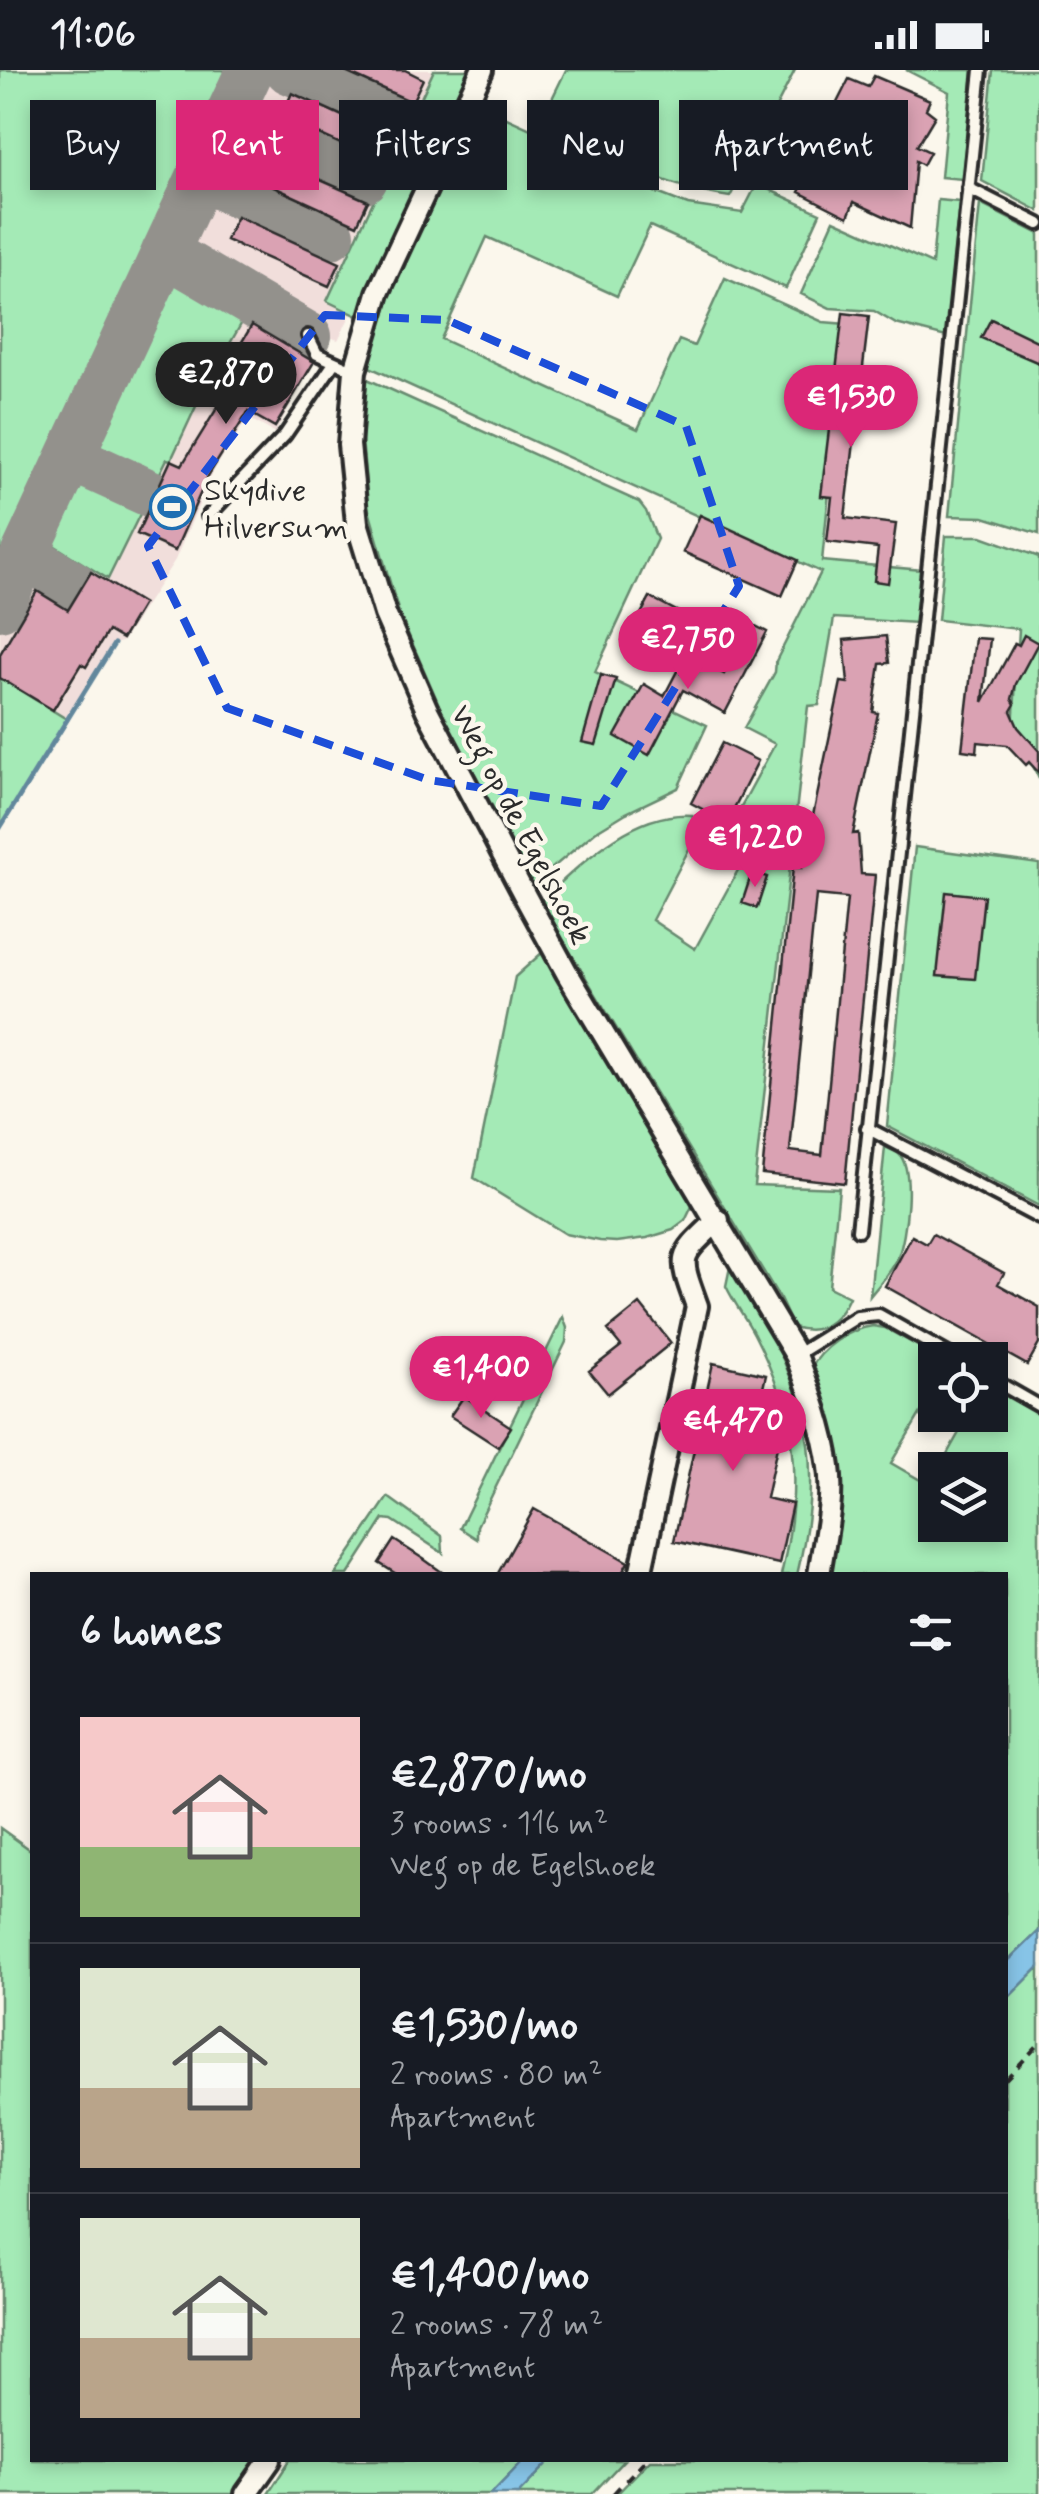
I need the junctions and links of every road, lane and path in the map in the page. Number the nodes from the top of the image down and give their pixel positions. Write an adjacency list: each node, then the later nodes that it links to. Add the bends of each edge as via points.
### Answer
1 (482, 70): 7 (street, Weg op de Egelshoek, via 378,292)
2 (981, 70): 3 (lane)
3 (968, 188): 4 (lane); 9 (lane)
4 (1039, 224)
5 (308, 336): 6 (lane, via 317,354)
6 (334, 363): 7 (lane); 8 (lane, via 285,435)
7 (354, 371): 11 (street, Weg op de Egelshoek, via 349,445 357,523 385,614 427,710 566,973)
8 (208, 516)
9 (867, 1128): 10 (lane); 12 (lane)
10 (1039, 1218)
11 (718, 1220): 14 (street, Weg op de Egelshoek); 17 (street, via 685,1251 683,1267 697,1306)
12 (858, 1230)
13 (927, 1342): 14 (lane, via 879,1314 857,1317)
14 (796, 1355): 18 (street, Weg op de Egelshoek, via 829,1468)
15 (1008, 1388): 16 (lane)
16 (1039, 1406)
17 (641, 1572)
18 (819, 1572)
19 (1039, 2044): 20 (path)
20 (1008, 2077)
21 (269, 2462): 23 (street)
22 (643, 2462): 24 (path)
23 (246, 2494)
24 (612, 2494)

